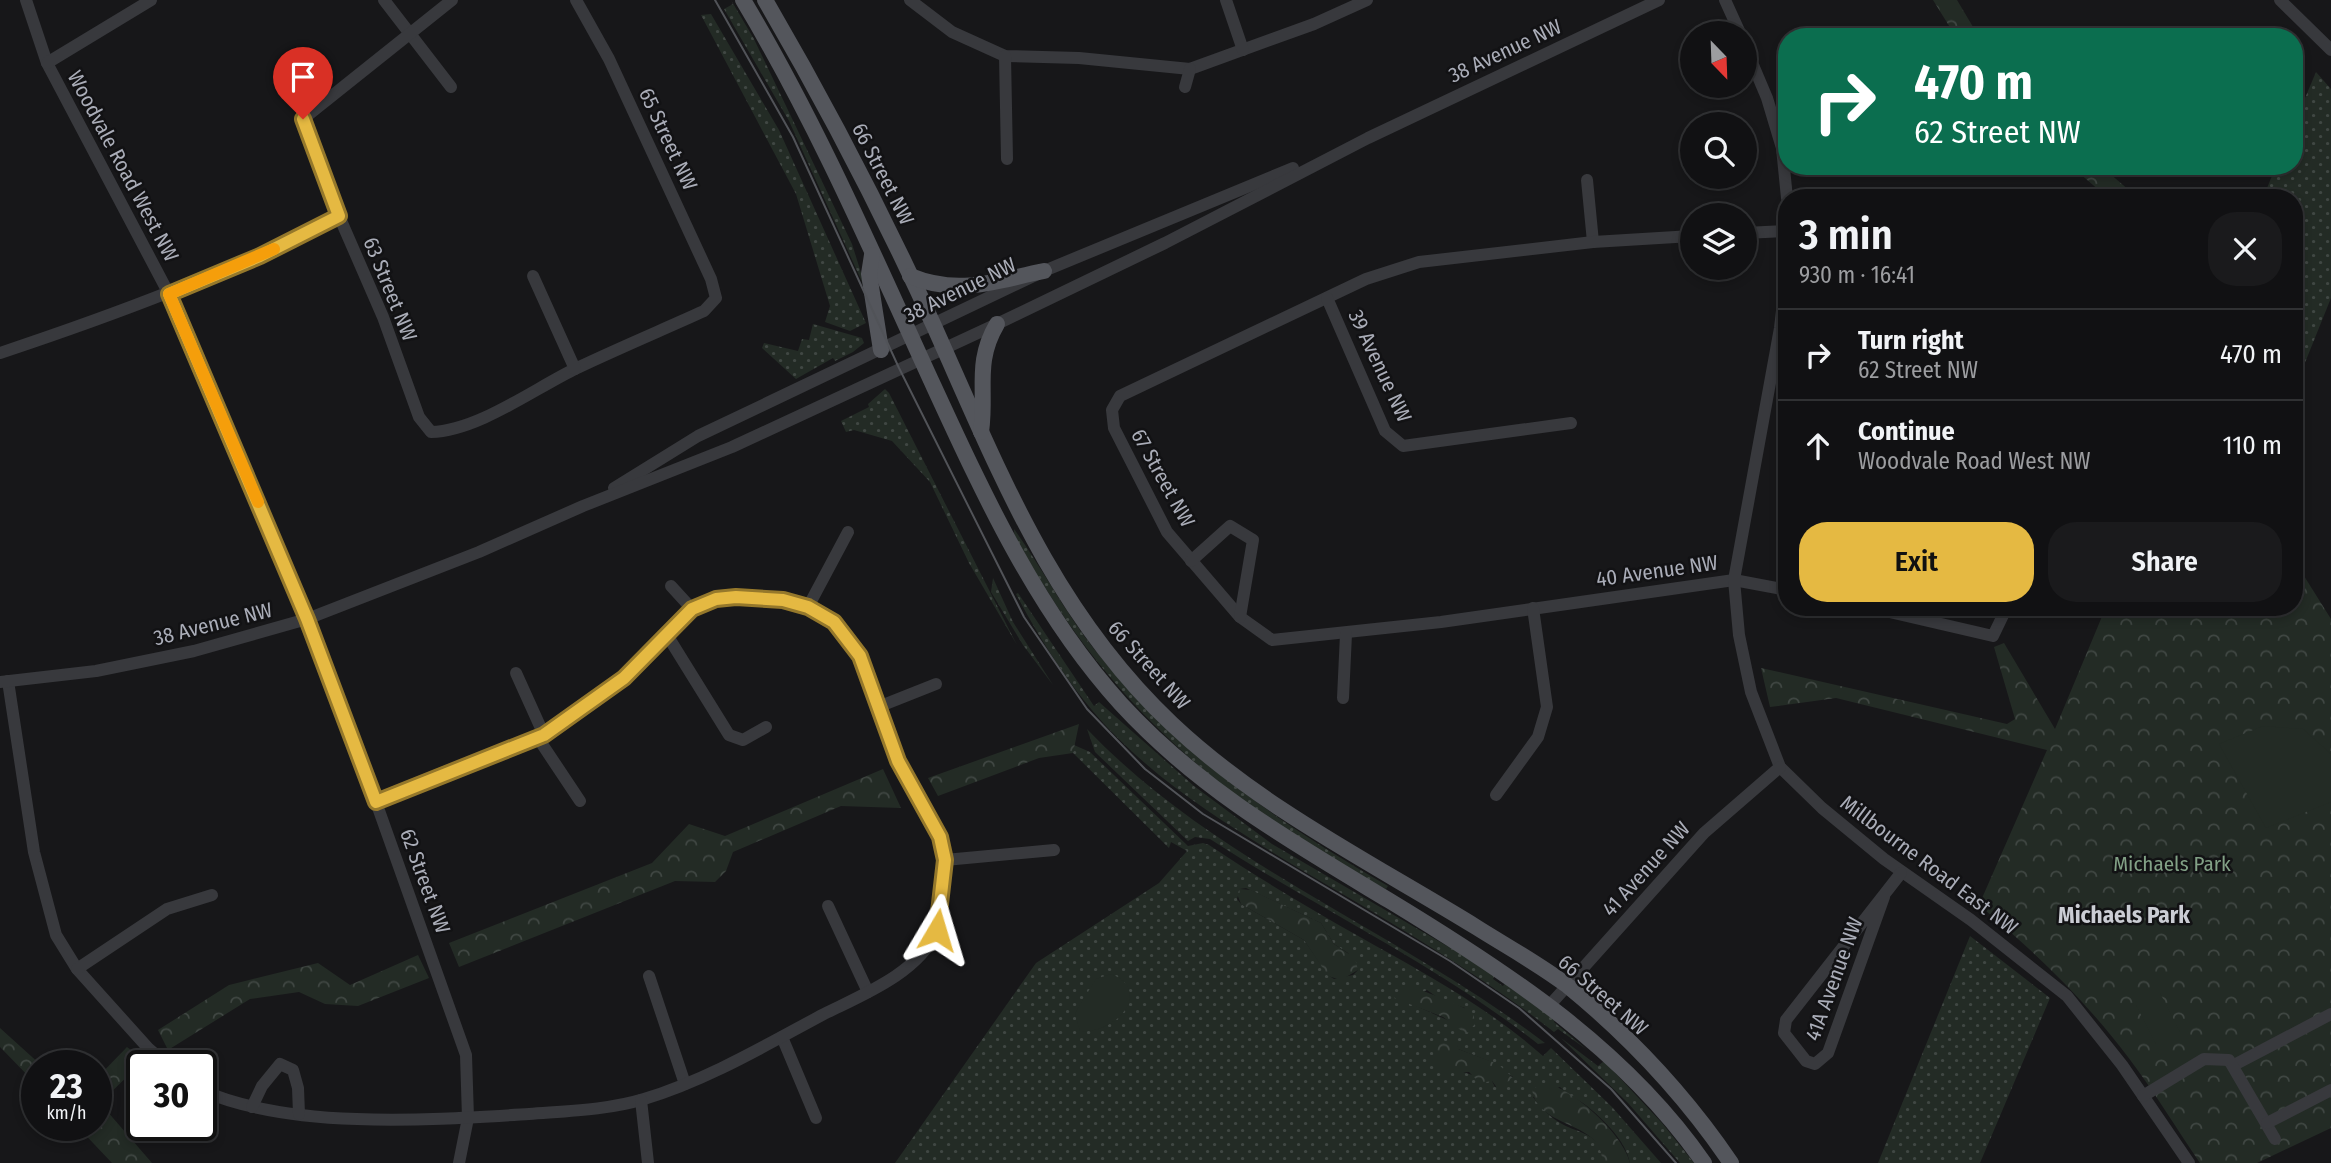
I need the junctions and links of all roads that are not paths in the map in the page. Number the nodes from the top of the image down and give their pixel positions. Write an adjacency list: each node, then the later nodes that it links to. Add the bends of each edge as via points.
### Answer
1 (26, 0): 19 (street, Woodvale Road West NW)
2 (152, 0): 19 (street)
3 (384, 0): 15 (street)
4 (452, 0): 15 (street)
5 (576, 0): 47 (street, 65 Street NW, via 609,59 716,298 704,311)
6 (743, 0): 33 (main road, 66 Street NW, via 794,92)
7 (765, 0): 36 (main road, 66 Street NW, via 834,123)
8 (910, 0): 18 (street, via 952,32)
9 (1226, 0): 16 (street)
10 (1367, 0): 16 (street)
11 (1659, 0): 25 (street, 38 Avenue NW)
12 (1725, 0): 14 (street)
13 (2280, 0): 17 (street)
14 (1735, 21)
15 (410, 34): 23 (street); 28 (street, 63 Street NW, via 303,119)
16 (1243, 50): 20 (street)
17 (2331, 50)
18 (1005, 56): 20 (street); 26 (street)
19 (47, 63): 37 (street, Woodvale Road West NW)
20 (1190, 69): 22 (street)
21 (1757, 74): 24 (street)
22 (1185, 87)
23 (451, 88)
24 (1778, 135)
25 (1368, 138): 34 (street, 38 Avenue NW); 40 (street, 38 Avenue NW)
26 (1007, 159)
27 (1587, 180): 32 (street)
28 (339, 216): 37 (street); 47 (street, 63 Street NW, via 383,317 419,417 431,432 448,431)
29 (1778, 231): 30 (street)
30 (1757, 232)
31 (1680, 237): 32 (street, 39 Avenue NW)
32 (1593, 242): 38 (street, 39 Avenue NW, via 1419,262)
33 (872, 253): 41 (main road, 66 Street NW); 44 (main road, via 869,274)
34 (1044, 271): 36 (main road, via 956,288); 39 (street, 38 Avenue NW)
35 (533, 276): 47 (street)
36 (910, 276): 39 (main road, 66 Street NW)
37 (169, 294): 45 (street); 63 (street, Woodvale Road West NW)
38 (1327, 298): 48 (street, 39 Avenue NW, via 1120,396); 49 (street, 39 Avenue NW, via 1385,431 1404,446)
39 (933, 324): 41 (street, 38 Avenue NW); 43 (main road, 66 Street NW)
40 (997, 324): 43 (street, 38 Avenue NW); 50 (main road, via 983,351 986,401)
41 (910, 335): 44 (street, 38 Avenue NW); 46 (main road, 66 Street NW)
42 (1778, 339): 54 (street, Millbourne Road East NW)
43 (944, 348): 46 (street, 38 Avenue NW); 50 (main road, 66 Street NW)
44 (881, 350): 51 (street, 38 Avenue NW, via 698,436)
45 (0, 353)
46 (921, 359): 51 (street, 38 Avenue NW, via 733,447); 88 (main road, 66 Street NW, via 1010,545 1067,633 1122,705 1220,794 1273,832 1443,934)
47 (575, 369)
48 (1112, 410): 53 (street, 67 Street NW, via 1114,428 1167,532)
49 (1571, 423)
50 (981, 432): 86 (main road, 66 Street NW, via 1027,531 1070,604 1105,651 1170,722 1248,787)
51 (583, 506): 63 (street, 38 Avenue NW)
52 (848, 533): 57 (street)
53 (1191, 561): 62 (street, 67 Street NW); 62 (street, 67 Street NW, via 1230,526 1253,540)
54 (1734, 580): 56 (street, 40 Avenue NW); 58 (street, 40 Avenue NW); 74 (street, Millbourne Road East NW, via 1751,692)
55 (671, 586): 59 (street)
56 (1778, 588)
57 (808, 607): 59 (street, via 761,597 716,599); 71 (street, via 834,622 860,656)
58 (1533, 608): 65 (street, 40 Avenue NW); 75 (street, via 1547,707 1538,737)
59 (692, 609): 66 (street)
60 (1907, 616): 61 (street, via 1993,636)
61 (2003, 616)
62 (1240, 617): 64 (street, 67 Street NW)
63 (307, 619): 68 (street, 38 Avenue NW, via 194,651 96,671); 77 (street, 62 Street NW)
64 (1254, 629): 65 (street, 40 Avenue NW, via 1265,638 1279,640)
65 (1346, 634): 70 (street)
66 (667, 635): 72 (street, via 729,735 743,740); 73 (street, via 624,678)
67 (516, 673): 73 (street)
68 (4, 681): 84 (street, via 50,921)
69 (936, 684): 71 (street)
70 (1343, 698)
71 (878, 707): 79 (street, via 898,761 940,837)
72 (766, 727)
73 (541, 736): 76 (street); 77 (street)
74 (1780, 767): 80 (street, Millbourne Road East NW); 86 (street, 41 Avenue NW, via 1704,833)
75 (1496, 795)
76 (580, 801)
77 (376, 802): 100 (street, 62 Street NW, via 466,1055)
78 (1054, 850): 79 (street)
79 (945, 860): 87 (street, via 937,930 905,968)
80 (1902, 873): 82 (street, 41A Avenue NW); 96 (street, Millbourne Road East NW, via 1971,920 2067,996)
81 (212, 895): 84 (street, via 167,909)
82 (1884, 897): 82 (street, 41A Avenue NW, via 1786,1020 1784,1033 1806,1061 1815,1064 1828,1053)
83 (828, 906): 87 (street)
84 (77, 969): 91 (street)
85 (649, 976): 93 (street)
86 (1567, 986): 88 (street, 41 Avenue NW); 107 (main road, 66 Street NW, via 1651,1066 1705,1125)
87 (868, 992): 90 (street)
88 (1549, 1006): 106 (main road, 66 Street NW, via 1606,1050 1640,1084)
89 (2331, 1014): 92 (street)
90 (782, 1037): 93 (street); 101 (street)
91 (150, 1050)
92 (2234, 1065): 96 (street, via 2229,1060 2204,1059); 102 (street)
93 (685, 1084): 97 (street)
94 (2331, 1090): 102 (street)
95 (217, 1095): 98 (street)
96 (2143, 1096): 108 (street, Millbourne Road East NW)
97 (641, 1100): 100 (street); 105 (street)
98 (252, 1107): 99 (street); 99 (street, via 280,1065 293,1070)
99 (299, 1114): 100 (street)
100 (468, 1118): 104 (street, 62 Street NW)
101 (816, 1118)
102 (2267, 1123): 103 (street)
103 (2275, 1139)
104 (459, 1163)
105 (648, 1163)
106 (1704, 1163)
107 (1731, 1163)
108 (2189, 1163)

